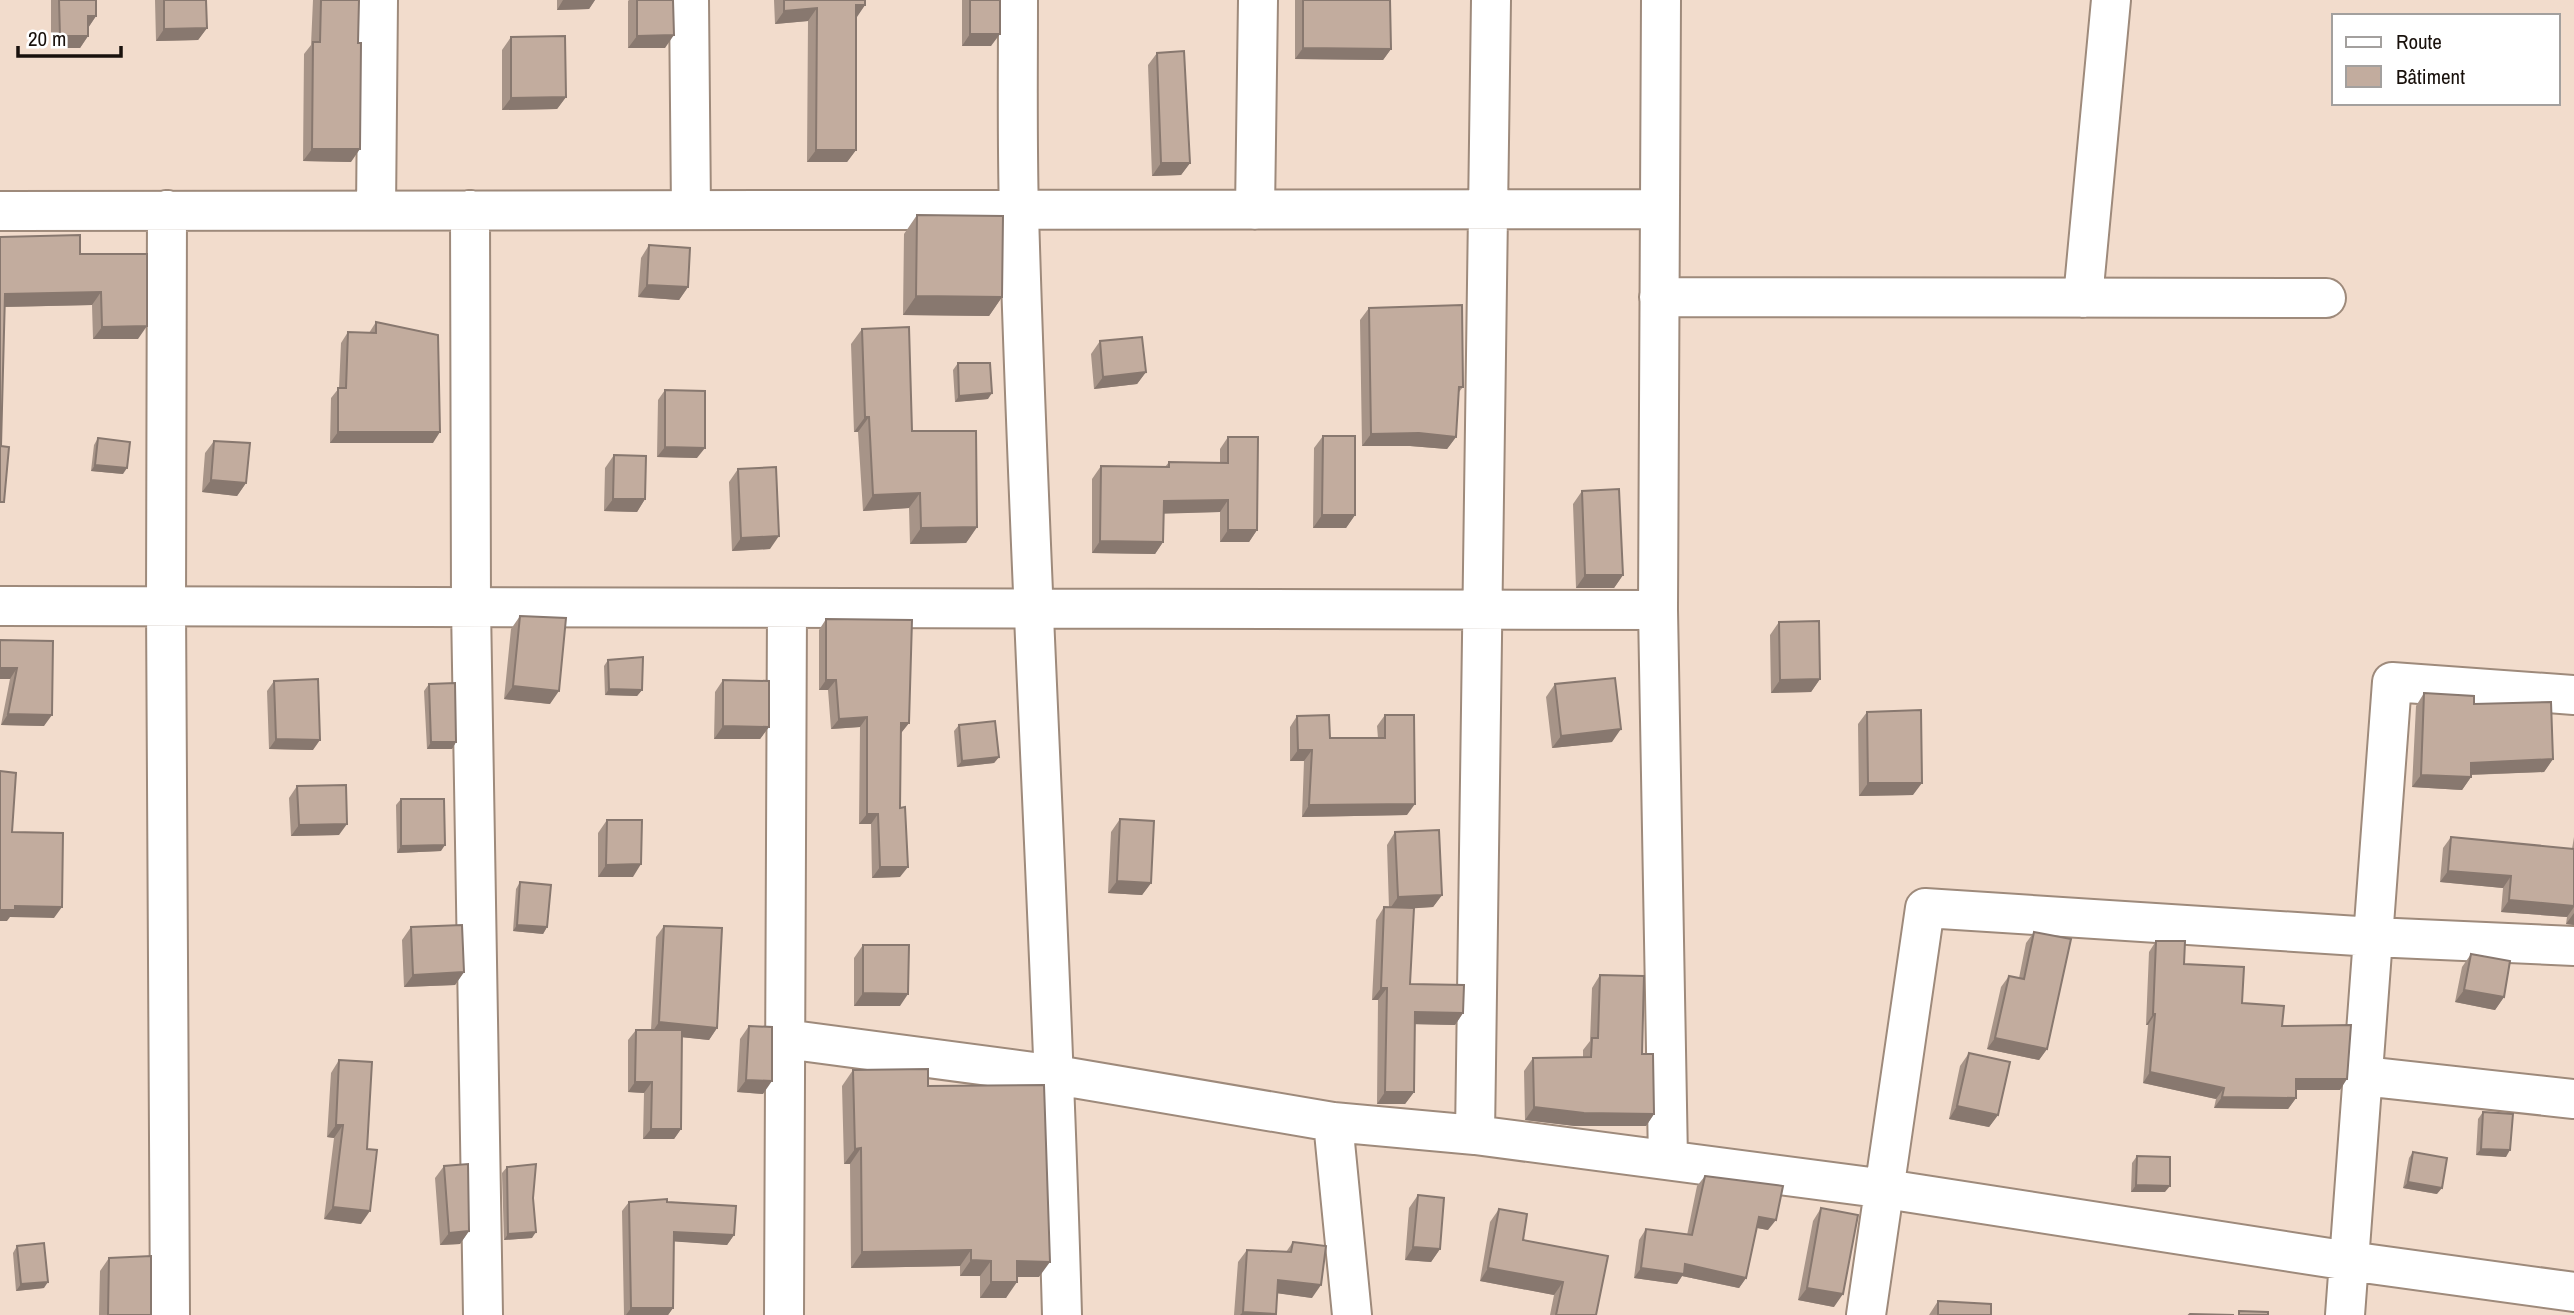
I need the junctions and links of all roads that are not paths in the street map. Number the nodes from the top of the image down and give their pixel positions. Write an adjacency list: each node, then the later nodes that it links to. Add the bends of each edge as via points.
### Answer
1 (378, 0): 12 (street)
2 (690, 0): 14 (street)
3 (1018, 0): 8 (street)
4 (1258, 0): 15 (street)
5 (1491, 0): 9 (street)
6 (1661, 0): 10 (street)
7 (2111, 0): 18 (street)
8 (1019, 209): 14 (street); 15 (street); 24 (street)
9 (1487, 209): 10 (street); 15 (street); 25 (street)
10 (1660, 209): 17 (street)
11 (167, 210): 12 (street); 16 (street); 21 (street)
12 (376, 210): 13 (street)
13 (470, 210): 14 (street); 22 (street)
14 (691, 210)
15 (1255, 210)
16 (0, 211)
17 (1659, 297): 18 (street); 26 (street)
18 (2083, 298): 19 (street)
19 (2326, 298)
20 (0, 606): 21 (street)
21 (166, 606): 22 (street); 40 (street)
22 (471, 607): 23 (street); 41 (street)
23 (787, 608): 24 (street); 30 (street)
24 (1034, 609): 25 (street); 31 (street)
25 (1482, 610): 26 (street); 35 (street)
26 (1658, 610): 36 (street)
27 (2574, 695): 28 (street, via 2392,682)
28 (2373, 937): 29 (street); 32 (street); 37 (street, via 1925,908)
29 (2574, 946)
30 (785, 1040): 31 (street); 42 (street)
31 (1056, 1075): 34 (street); 43 (street)
32 (2362, 1076): 33 (street); 38 (street)
33 (2574, 1098)
34 (1333, 1122): 35 (street); 44 (street)
35 (1475, 1135): 36 (street)
36 (1668, 1160): 37 (street)
37 (1886, 1189): 38 (street); 45 (street)
38 (2348, 1261): 39 (street); 46 (street)
39 (2574, 1292)
40 (170, 1315)
41 (483, 1315)
42 (784, 1315)
43 (1062, 1315)
44 (1352, 1315)
45 (1866, 1315)
46 (2345, 1315)

